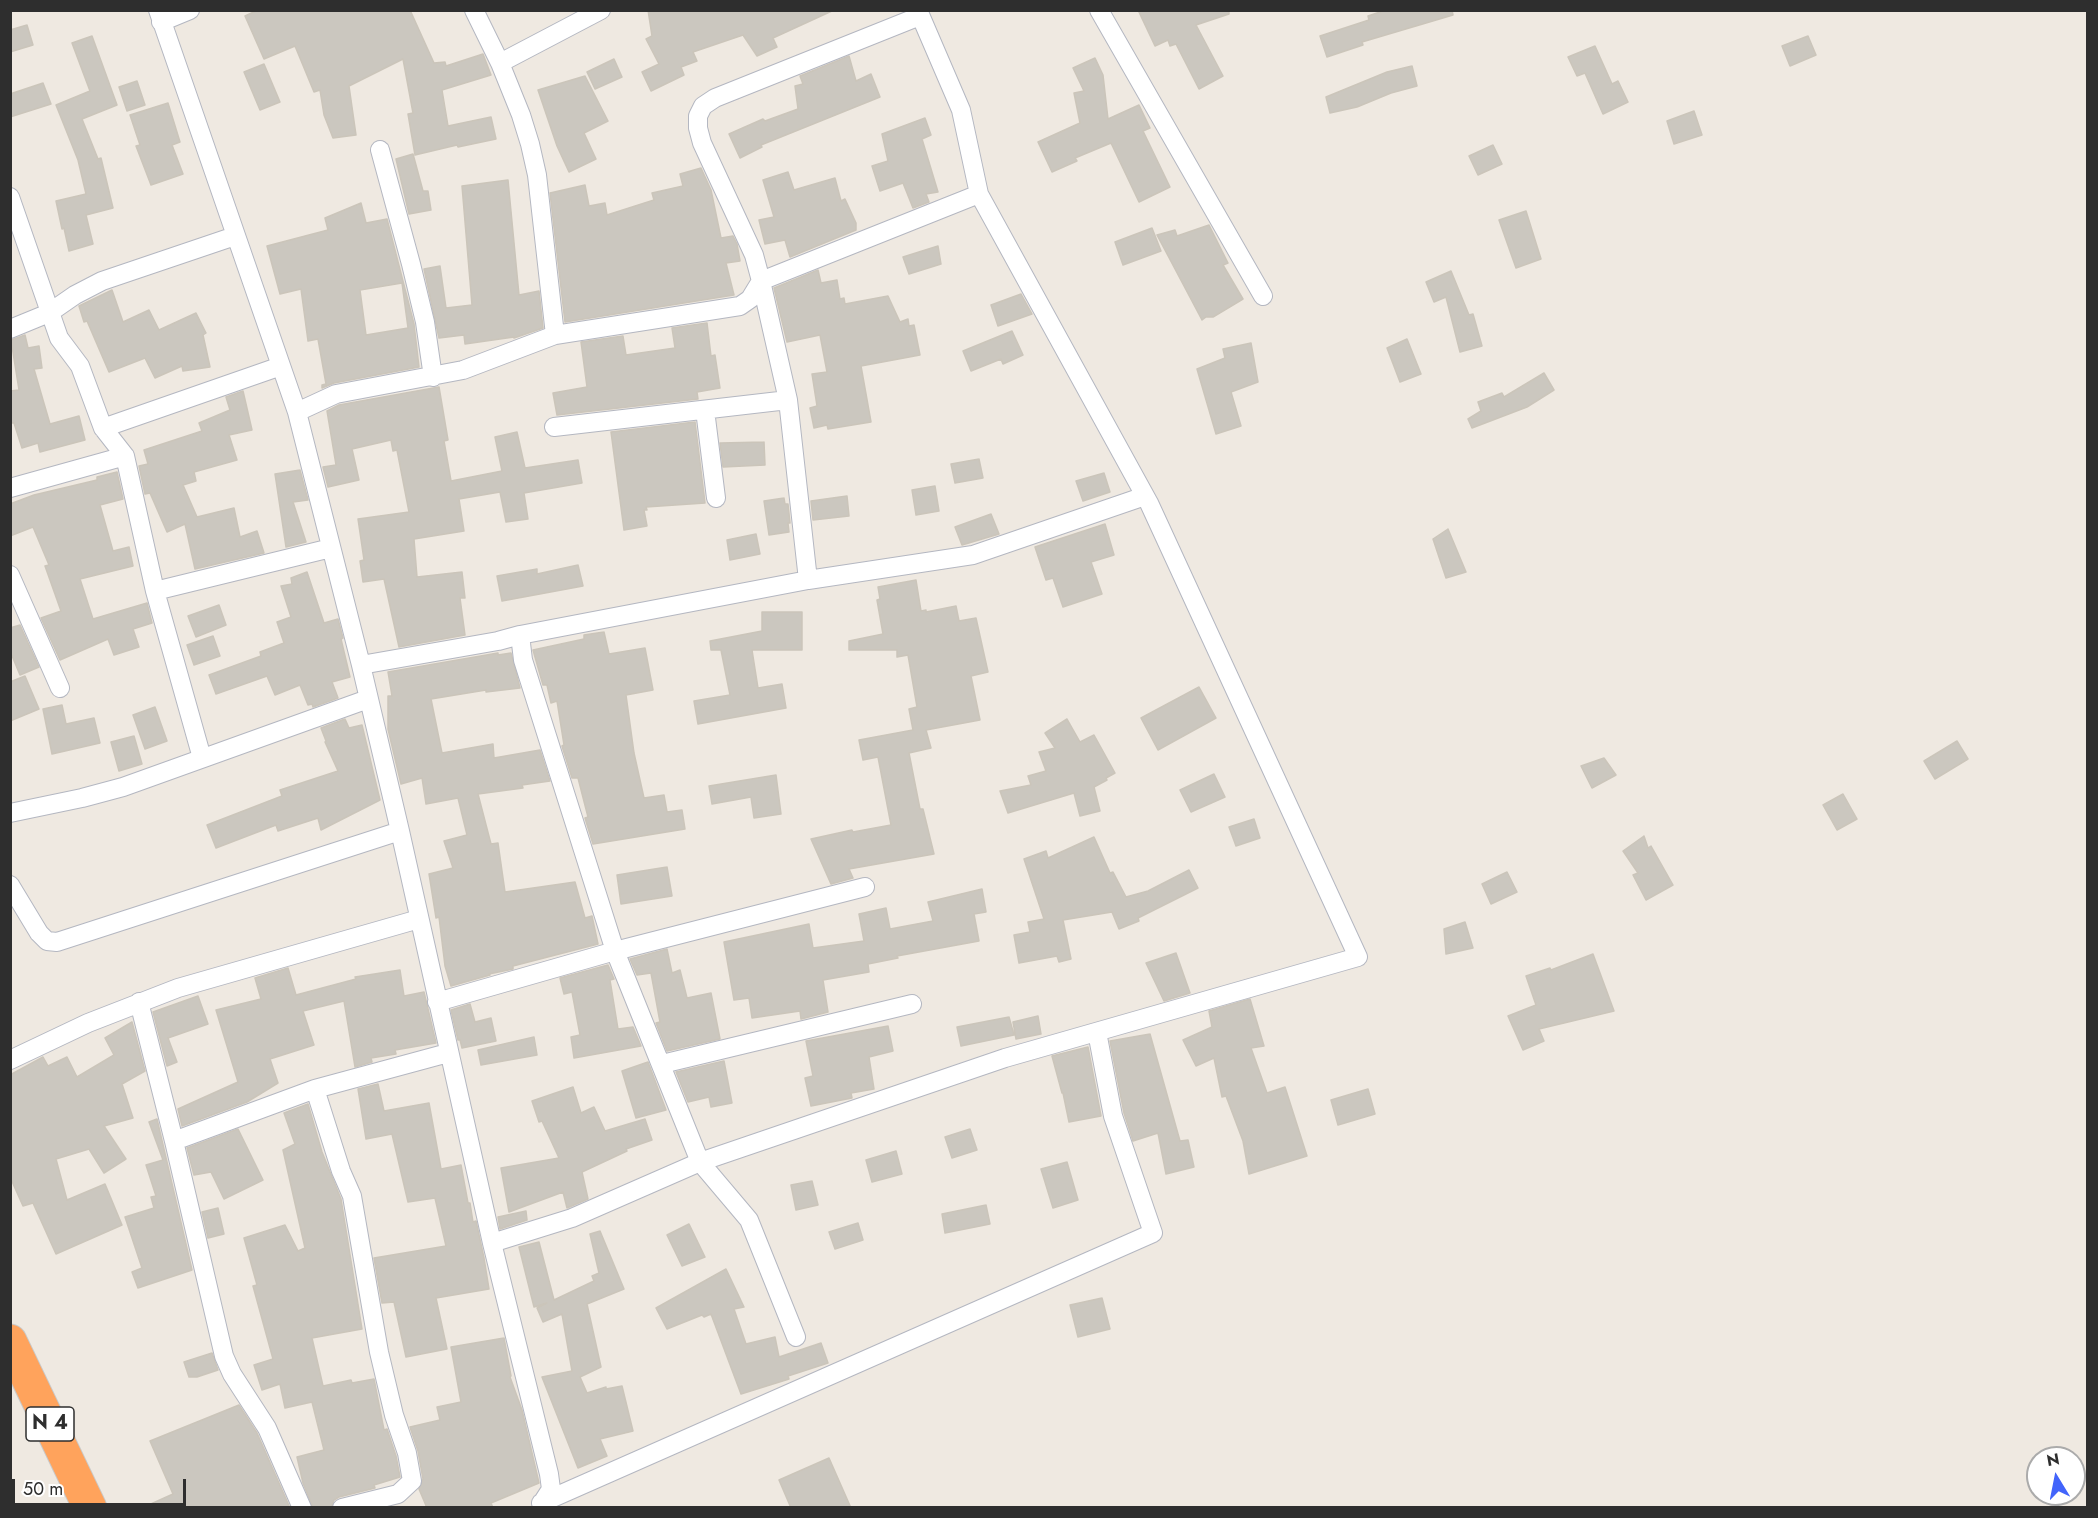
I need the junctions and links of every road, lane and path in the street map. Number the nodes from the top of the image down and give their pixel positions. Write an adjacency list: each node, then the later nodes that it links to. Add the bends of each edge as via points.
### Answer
1 (190, 10): 6 (street)
2 (474, 10): 7 (street)
3 (601, 10): 7 (street)
4 (1099, 10): 13 (street)
5 (919, 13): 9 (street, via 961,110); 12 (street, via 715,98 698,116 702,143 754,255)
6 (160, 16): 11 (street)
7 (500, 63): 16 (street, via 521,115 537,175)
8 (380, 150): 18 (street, via 425,322)
9 (979, 194): 12 (street); 26 (street)
10 (10, 197): 14 (street)
11 (235, 236): 14 (street, via 102,280); 17 (street)
12 (761, 281): 16 (street, via 750,299 740,306); 19 (street)
13 (1263, 296)
14 (49, 313): 15 (street); 23 (street, via 59,338 87,380)
15 (10, 329)
16 (555, 335): 18 (street)
17 (281, 366): 21 (street); 23 (street)
18 (434, 377): 21 (street, via 336,394)
19 (788, 400): 20 (street); 30 (street)
20 (705, 410): 22 (street); 27 (street)
21 (297, 412): 28 (street)
22 (554, 427)
23 (103, 428): 24 (street)
24 (125, 456): 25 (street); 31 (street)
25 (10, 489)
26 (1145, 496): 30 (street, via 973,555); 46 (street, via 1358,957)
27 (716, 498)
28 (331, 548): 31 (street); 33 (street)
29 (10, 575): 34 (street)
30 (808, 580): 32 (street)
31 (154, 591): 36 (street)
32 (520, 635): 33 (street); 42 (street, via 523,660)
33 (361, 665): 35 (street)
34 (60, 688)
35 (368, 699): 36 (street); 38 (street)
36 (202, 758): 37 (street, via 103,793)
37 (10, 813)
38 (400, 831): 39 (street, via 57,942 46,941 39,933); 41 (street)
39 (10, 885)
40 (865, 887): 42 (street)
41 (419, 919): 43 (street, via 206,979); 44 (street)
42 (615, 951): 44 (street); 49 (street)
43 (139, 1002): 48 (street); 51 (street)
44 (437, 1002): 47 (street)
45 (912, 1004): 49 (street)
46 (1096, 1032): 52 (street, via 1005,1058); 56 (street, via 1113,1116 1153,1233)
47 (448, 1053): 50 (street); 53 (street)
48 (10, 1060)
49 (662, 1064): 52 (street)
50 (315, 1089): 51 (street); 59 (street, via 340,1171 352,1196 379,1352 412,1481 398,1494)
51 (174, 1141): 58 (street, via 224,1356 267,1428)
52 (700, 1162): 53 (street, via 572,1218); 54 (street, via 749,1220)
53 (492, 1243): 56 (street, via 549,1474 551,1489)
54 (796, 1337)
55 (10, 1341): 57 (highway, N 4)
56 (538, 1505)
57 (90, 1508)
58 (302, 1508)
59 (342, 1508)

